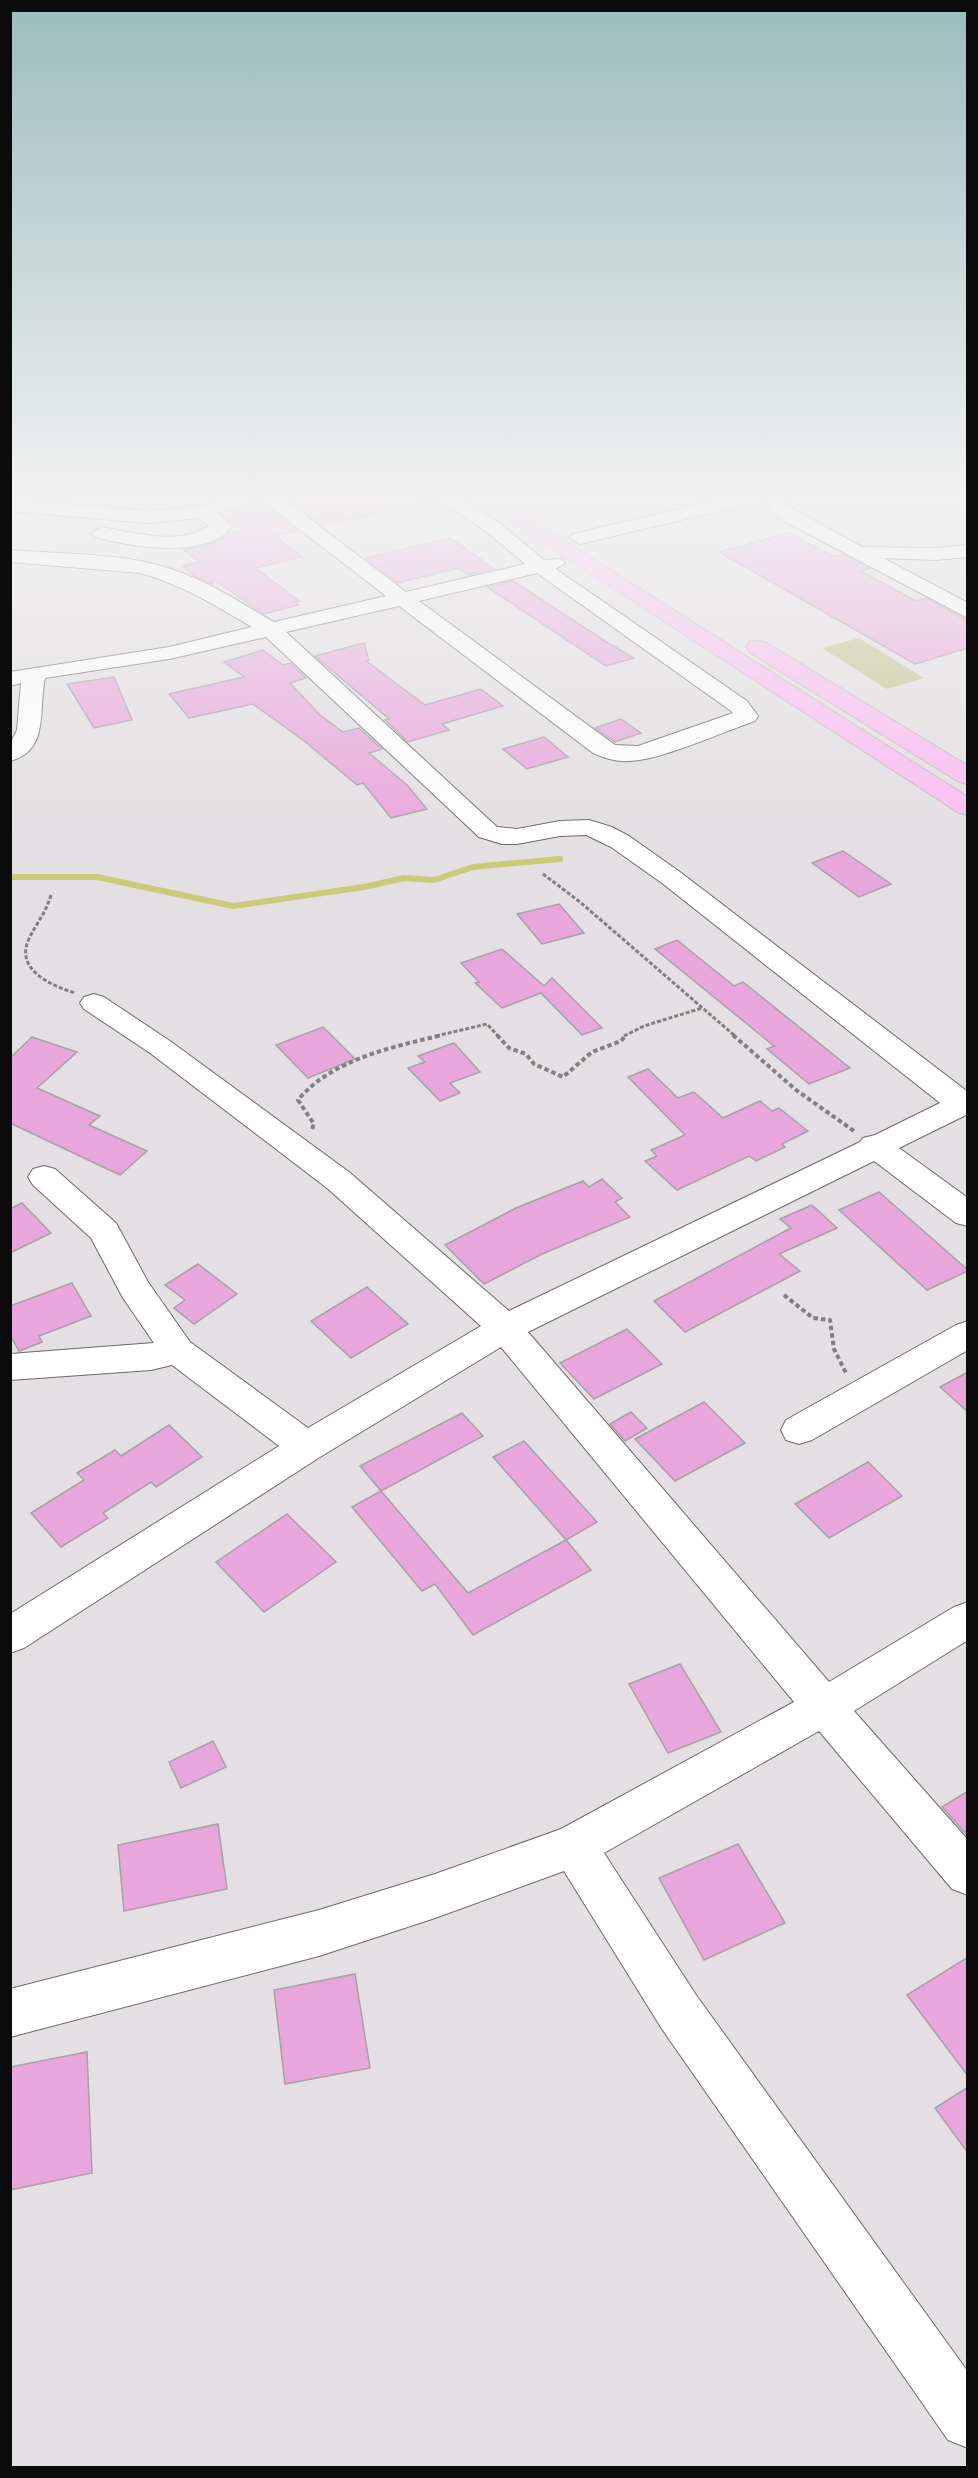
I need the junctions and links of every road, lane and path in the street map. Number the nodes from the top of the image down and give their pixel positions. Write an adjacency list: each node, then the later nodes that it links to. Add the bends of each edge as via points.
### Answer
1 (235, 609): 6 (street)
2 (355, 609): 6 (street)
3 (419, 609): 4 (street, via 610,752 644,752 747,716 739,706)
4 (600, 609)
5 (669, 609): 12 (main road)
6 (270, 629): 8 (street, via 152,656); 17 (street, via 488,832 513,839 585,827 618,841)
7 (744, 639): 11 (main road)
8 (35, 673): 9 (street); 10 (street, via 28,738 23,747)
9 (10, 679)
10 (10, 754)
11 (964, 772)
12 (968, 808)
13 (543, 874): 16 (path)
14 (51, 895): 15 (path, via 27,944 28,961 37,975 52,985)
15 (94, 1003): 19 (street)
16 (702, 1008): 18 (path, via 796,1089); 19 (path, via 632,1028 622,1035 621,1041 592,1052 562,1077 509,1048 487,1024 377,1052 312,1083 298,1100 314,1124 310,1136)
17 (964, 1103): 18 (street)
18 (874, 1145): 21 (street); 23 (street)
19 (293, 1146): 23 (street, via 387,1221)
20 (44, 1177): 25 (street, via 104,1231 135,1290)
21 (968, 1215)
22 (784, 1295): 27 (path, via 813,1318 830,1320 834,1349)
23 (505, 1328): 29 (street); 32 (street)
24 (968, 1334): 27 (street)
25 (178, 1351): 26 (street, via 140,1358); 29 (street)
26 (10, 1367)
27 (861, 1396): 28 (street)
28 (799, 1430)
29 (307, 1447): 31 (street)
30 (968, 1619): 32 (street)
31 (10, 1636)
32 (824, 1707): 33 (street); 34 (street)
33 (574, 1846): 35 (street, via 319,1933); 36 (street, via 679,2012)
34 (968, 1874)
35 (10, 2013)
36 (968, 2420)

